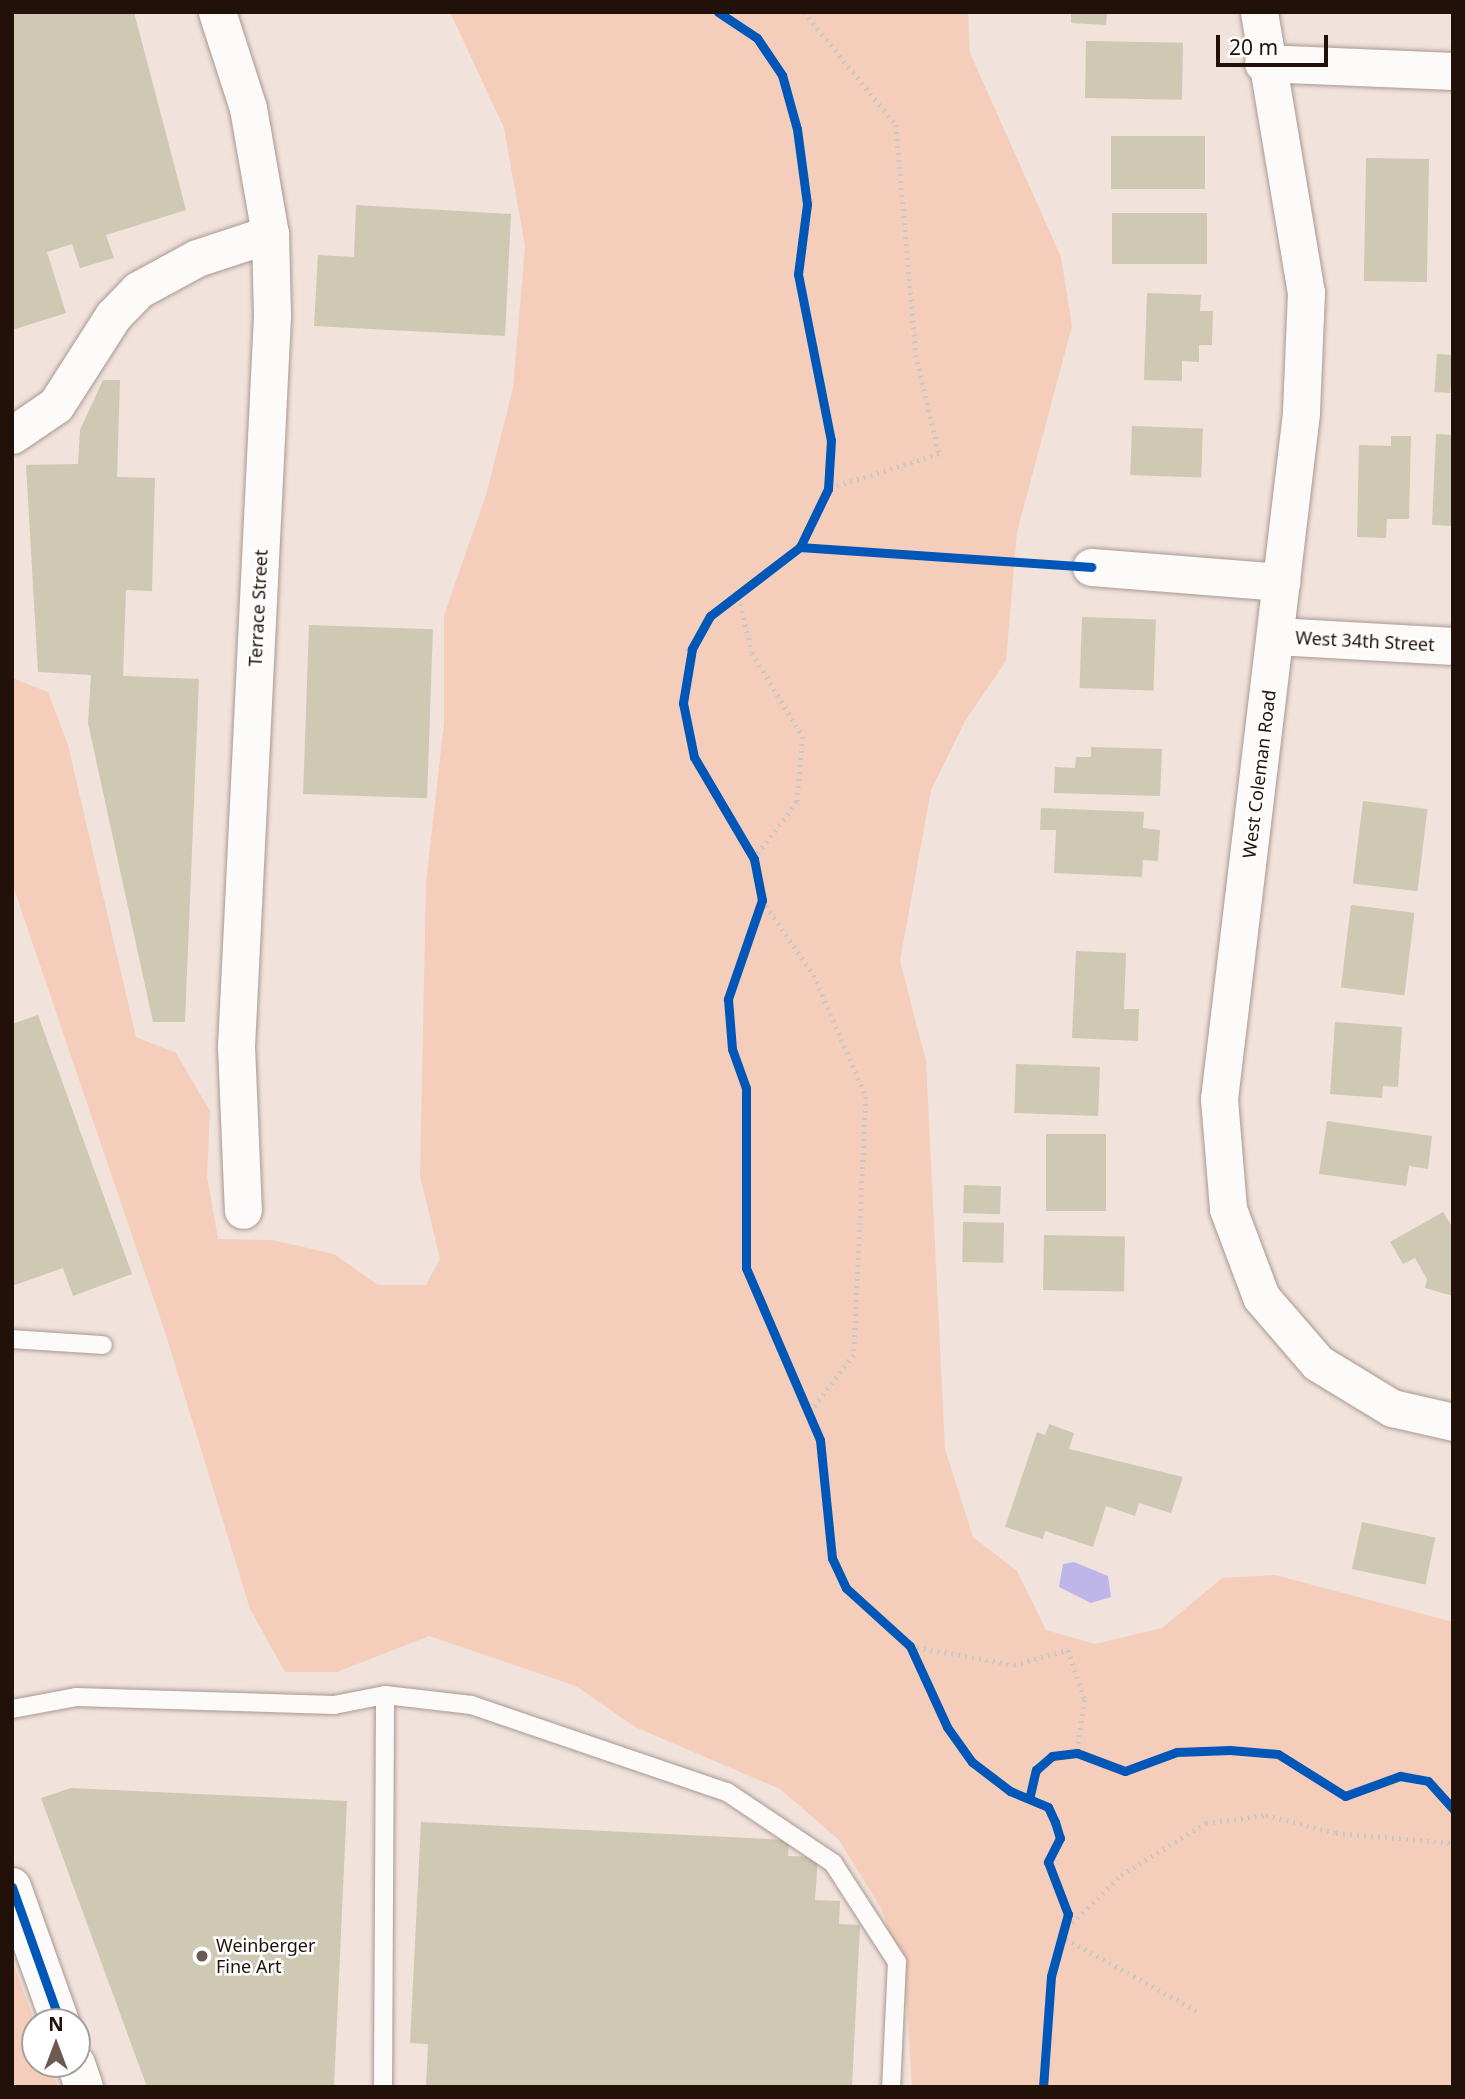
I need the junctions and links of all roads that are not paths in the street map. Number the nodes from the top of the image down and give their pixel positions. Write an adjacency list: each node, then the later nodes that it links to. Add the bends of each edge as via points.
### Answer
1 (217, 12): 5 (street, Terrace Street, via 248,108)
2 (1259, 12): 3 (street, West Coleman Road)
3 (1264, 63): 4 (street); 8 (street, West Coleman Road, via 1297,212 1306,292 1301,413)
4 (1453, 71)
5 (271, 234): 6 (street, via 197,257 138,290 113,316 56,405); 11 (street, Terrace Street, via 272,316 236,1046)
6 (12, 435)
7 (1091, 567): 8 (street)
8 (1281, 582): 9 (street, West Coleman Road)
9 (1276, 636): 10 (street, West 34th Street); 14 (street, West Coleman Road, via 1219,1099 1228,1209 1261,1297 1318,1363 1392,1408)
10 (1453, 646)
11 (243, 1210)
12 (12, 1339): 13 (lane)
13 (103, 1345)
14 (1453, 1422)
15 (385, 1695): 16 (lane, via 334,1705 76,1696); 19 (lane); 20 (lane, via 471,1704 727,1793 833,1863 897,1962)
16 (12, 1709)
17 (12, 1887): 18 (street)
18 (56, 2008)
19 (383, 2087)
20 (891, 2087)

